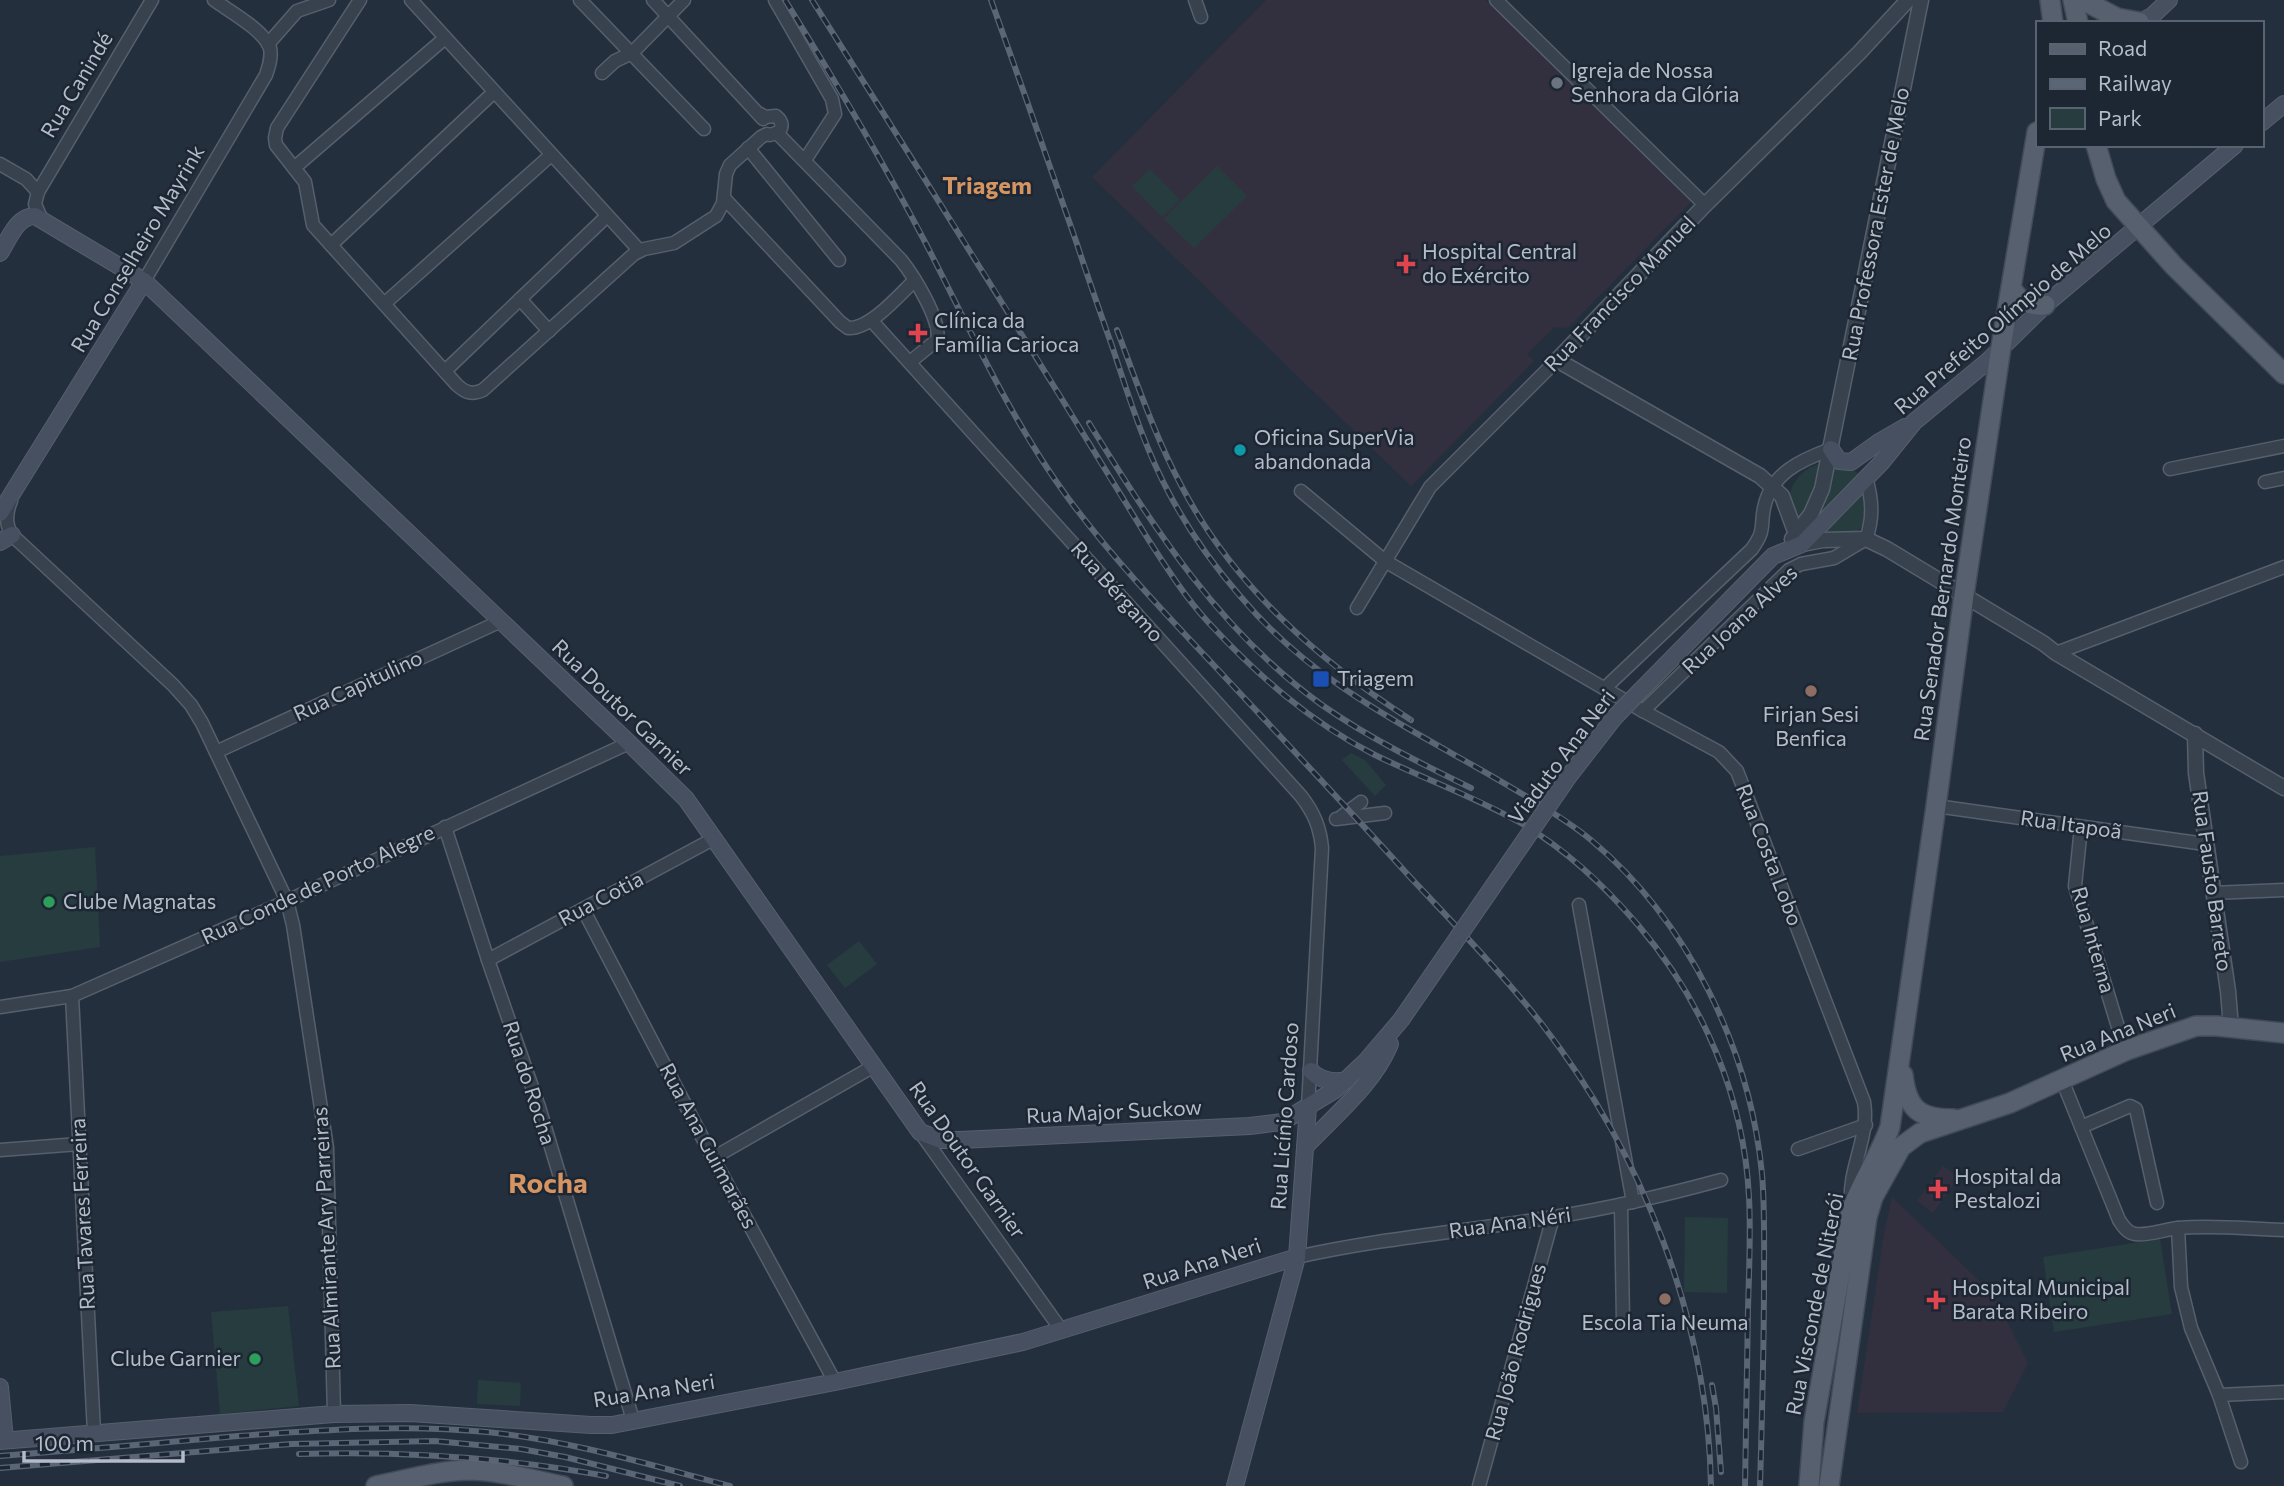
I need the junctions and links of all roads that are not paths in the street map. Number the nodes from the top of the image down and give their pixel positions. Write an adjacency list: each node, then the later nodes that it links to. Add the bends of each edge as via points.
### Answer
1 (152, 0): 42 (street, Rua Canindé)
2 (214, 0): 25 (street, via 259,32)
3 (329, 0): 25 (street, via 297,11)
4 (360, 0): 40 (street, via 275,133 276,145)
5 (411, 0): 24 (street)
6 (580, 0): 26 (street)
7 (653, 0): 18 (street)
8 (684, 0): 18 (street)
9 (775, 0): 38 (street, via 834,104 835,114)
10 (1195, 0): 19 (street)
11 (1496, 0): 45 (street)
12 (1908, 0): 45 (street, Rua Francisco Manuel)
13 (1921, 0): 69 (street, Rua Professora Ester de Melo)
14 (2050, 0): 20 (main road)
15 (2073, 0): 21 (main road)
16 (2083, 0): 22 (main road, via 2117,18)
17 (2169, 0): 23 (main road)
18 (668, 16): 26 (street); 31 (street)
19 (1200, 17)
20 (2053, 21)
21 (2078, 21)
22 (2134, 21)
23 (2141, 21)
24 (445, 38): 28 (street); 40 (street)
25 (268, 44): 55 (street, Rua Conselheiro Mayrink, via 271,61 266,75)
26 (632, 53): 27 (street); 32 (street)
27 (602, 73)
28 (494, 92): 37 (street); 50 (street)
29 (2284, 104): 30 (main road)
30 (2263, 121)
31 (768, 128): 36 (street); 38 (street)
32 (704, 129)
33 (2036, 138): 56 (main road, Rua Senador Bernardo Monteiro)
34 (2097, 147): 48 (main road, via 2116,201)
35 (2233, 147): 48 (main road, Rua Prefeito Olímpio de Melo)
36 (748, 148): 44 (street, via 727,170); 53 (street)
37 (551, 155): 46 (street); 58 (street)
38 (805, 160): 54 (street)
39 (0, 164): 41 (street)
40 (294, 169): 50 (street, via 308,188 311,221)
41 (26, 179): 42 (street); 43 (street)
42 (46, 180): 43 (street, Rua Canindé)
43 (38, 192): 47 (street, via 35,204)
44 (724, 198): 51 (street, via 716,216 680,239); 60 (street, via 840,322 849,328)
45 (1705, 205): 63 (street, Rua Francisco Manuel)
46 (607, 216): 51 (street); 57 (street)
47 (41, 218): 49 (main road, via 30,216); 55 (main road, Rua Doutor Garnier)
48 (2138, 227): 59 (main road, Rua Prefeito Olímpio de Melo); 65 (main road)
49 (5, 233): 52 (main road)
50 (331, 245): 58 (street)
51 (639, 250): 61 (street)
52 (0, 253)
53 (839, 260)
54 (915, 280): 60 (street); 64 (street, via 939,336)
55 (144, 281): 74 (main road, Rua Conselheiro Mayrink); 87 (main road, Rua Doutor Garnier)
56 (2012, 289): 59 (main road, via 2025,302); 62 (main road, Rua Senador Bernardo Monteiro)
57 (520, 299): 61 (street); 66 (street)
58 (384, 304): 66 (street)
59 (2045, 305): 62 (main road, Rua Prefeito Olímpio de Melo)
60 (872, 320): 64 (street, Rua Bérgamo)
61 (549, 331): 66 (street, via 478,393 462,390)
62 (2001, 347): 67 (main road, Rua Prefeito Olímpio de Melo); 85 (main road, Rua Senador Bernardo Monteiro)
63 (1557, 360): 75 (street); 83 (street, Rua Francisco Manuel, via 1430,487)
64 (910, 362): 99 (street, Rua Bérgamo, via 1301,796)
65 (2283, 370)
66 (445, 372)
67 (1914, 422): 69 (main road, via 1851,462 1835,458); 71 (main road, Rua Prefeito Olímpio de Melo)
68 (2284, 446): 70 (street)
69 (1830, 449): 75 (street, via 1793,464); 80 (street, Rua Professora Ester de Melo)
70 (2170, 469)
71 (1867, 477): 79 (street, via 1872,512); 80 (main road, Rua Prefeito Olímpio de Melo)
72 (2284, 478): 73 (street)
73 (2265, 482)
74 (18, 486): 77 (main road); 78 (street, Rua Conselheiro Mayrink, via 8,510)
75 (1772, 486): 80 (street, via 1782,496); 89 (street, via 1763,510 1762,535 1752,549)
76 (1301, 491): 83 (street, Rua Costa Lobo)
77 (0, 513)
78 (6, 538): 93 (street, Rua Almirante Ary Parreiras, via 173,685 191,705)
79 (1866, 539): 80 (street); 82 (street, Rua Joana Alves); 85 (street)
80 (1804, 540): 81 (main road, Rua Prefeito Olímpio de Melo); 82 (street)
81 (1773, 556): 112 (main road, Viaduto Ana Neri, bridge, via 1614,718)
82 (1825, 560): 90 (street, Rua Joana Alves, via 1789,570)
83 (1385, 561): 86 (street, Rua Francisco Manuel); 89 (street, Rua Costa Lobo)
84 (2284, 567): 88 (street)
85 (1964, 595): 88 (street); 96 (main road, Rua Senador Bernardo Monteiro)
86 (1357, 608)
87 (501, 621): 92 (main road, Rua Doutor Garnier); 93 (street, Rua Capitulino)
88 (2056, 653): 91 (street)
89 (1605, 688): 90 (street, Rua Costa Lobo)
90 (1643, 711): 124 (street, Rua Costa Lobo, via 1719,752 1737,771 1864,1102)
91 (2195, 734): 94 (street); 103 (street, Rua Fausto Barreto)
92 (629, 743): 100 (street, Rua Conde de Porto Alegre); 102 (main road, Rua Doutor Garnier, via 686,799)
93 (216, 752): 106 (street, Rua Almirante Ary Parreiras)
94 (2284, 788)
95 (1361, 802): 98 (street)
96 (1936, 806): 101 (street, Rua Itapoã); 116 (main road, Rua Senador Bernardo Monteiro)
97 (1385, 813): 98 (street)
98 (1336, 819): 99 (street)
99 (1319, 825): 118 (street, Rua Licínio Cardoso, via 1322,848)
100 (445, 827): 106 (street, Rua Conde de Porto Alegre); 109 (street, Rua do Rocha)
101 (2081, 827): 103 (street, Rua Itapoã); 115 (street, Rua Interna, via 2075,886)
102 (715, 838): 108 (street, Rua Cotia); 117 (main road, Rua Doutor Garnier)
103 (2205, 844): 105 (street, Rua Fausto Barreto)
104 (2284, 890): 105 (street)
105 (2213, 893): 113 (street, Rua Fausto Barreto)
106 (287, 901): 110 (street, Rua Conde de Porto Alegre); 146 (street, Rua Almirante Ary Parreiras, via 327,1148)
107 (1579, 905): 134 (street)
108 (583, 909): 109 (street, Rua Cotia); 131 (street, Rua Ana Guimarães)
109 (488, 960): 147 (street, Rua do Rocha, via 539,1107)
110 (72, 996): 111 (street, Rua Conde de Porto Alegre); 127 (street, Rua Tavares Ferreira)
111 (0, 1007)
112 (1397, 1026): 119 (main road, Viaduto Ana Neri); 128 (main road, Viaduto Ana Neri, via 1387,1051 1359,1093)
113 (2231, 1027): 114 (main road, Rua Ana Neri); 115 (main road, Rua Ana Neri, via 2196,1026)
114 (2284, 1033)
115 (2127, 1051): 120 (main road, Rua Ana Neri)
116 (1900, 1054): 122 (main road, via 1905,1096 1924,1116 1952,1119); 135 (main road, Rua Visconde de Niterói, via 1890,1128)
117 (874, 1066): 126 (main road, Rua Doutor Garnier); 131 (street)
118 (1311, 1071): 119 (main road, via 1322,1079); 121 (street, Rua Licínio Cardoso)
119 (1347, 1080): 121 (main road, Viaduto Ana Neri)
120 (2062, 1080): 122 (main road, Rua Ana Neri); 125 (street)
121 (1308, 1107): 123 (main road, Rua Major Suckow); 128 (main road, Rua Licínio Cardoso)
122 (1975, 1115): 149 (main road, Rua Visconde de Niterói, via 1920,1133 1901,1147 1873,1197)
123 (1282, 1122): 126 (main road, Rua Major Suckow, via 960,1140 941,1140); 128 (main road)
124 (1866, 1125): 129 (street); 135 (street, Rua Costa Lobo, via 1852,1173)
125 (2081, 1128): 133 (street, via 2130,1106 2136,1109); 137 (street, via 2127,1231)
126 (920, 1132): 141 (street, Rua Doutor Garnier)
127 (79, 1144): 130 (street); 150 (street, Rua Tavares Ferreira)
128 (1305, 1147): 139 (main road, Rua Licínio Cardoso)
129 (1798, 1149)
130 (0, 1150)
131 (713, 1158): 142 (street, Rua Ana Guimarães)
132 (1721, 1180): 134 (street, Rua Ana Néri)
133 (2157, 1203)
134 (1627, 1204): 136 (street, Rua Ana Néri); 140 (street)
135 (1851, 1211): 148 (main road, Rua Visconde de Niterói)
136 (1553, 1217): 139 (street, Rua Ana Néri); 159 (street, Rua João Rodrigues)
137 (2178, 1228): 138 (street); 145 (street, via 2180,1287 2191,1328)
138 (2284, 1230)
139 (1297, 1257): 141 (main road, Rua Ana Neri); 158 (main road, Rua Licínio Cardoso)
140 (1623, 1320)
141 (1062, 1331): 142 (main road, Rua Ana Neri)
142 (835, 1382): 147 (main road, Rua Ana Neri)
143 (0, 1387): 151 (main road)
144 (2284, 1392): 145 (street)
145 (2219, 1395): 154 (street)
146 (334, 1414): 147 (main road, Rua Ana Neri, via 410,1413 595,1426); 150 (main road, Rua Ana Neri)
147 (633, 1420)
148 (1814, 1422): 149 (main road); 152 (main road, Rua Visconde de Niterói)
149 (1837, 1424): 153 (main road, Rua Visconde de Niterói)
150 (94, 1433): 151 (main road, Rua Ana Neri)
151 (2, 1440)
152 (1811, 1452): 153 (main road); 160 (main road, Rua Visconde de Niterói)
153 (1832, 1456): 161 (main road, Rua Visconde de Niterói)
154 (2241, 1462)
155 (528, 1483): 156 (main road, via 469,1470); 157 (main road)
156 (376, 1486)
157 (563, 1486)
158 (1235, 1486)
159 (1479, 1486)
160 (1809, 1486)
161 (1829, 1486)

